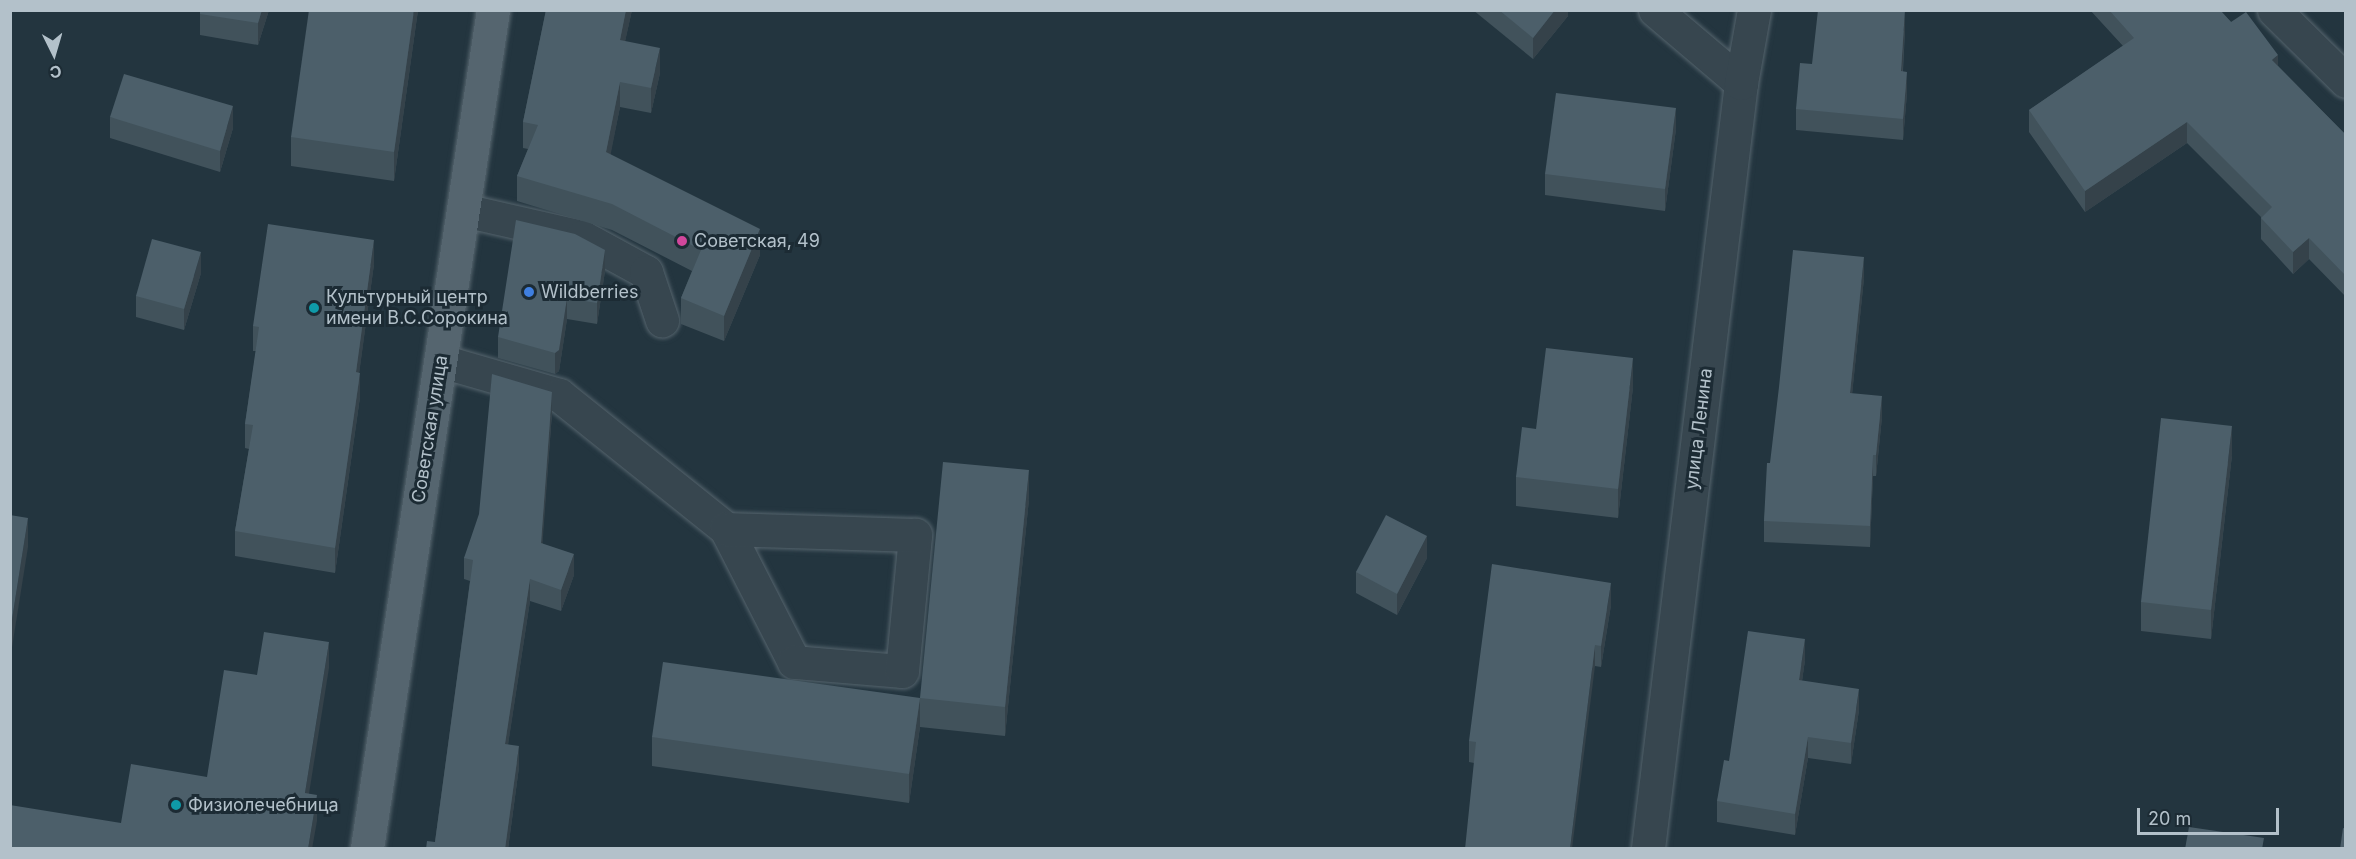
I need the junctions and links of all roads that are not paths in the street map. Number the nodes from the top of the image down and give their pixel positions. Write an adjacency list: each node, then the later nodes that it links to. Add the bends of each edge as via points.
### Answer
1 (493, 10): 7 (main road, Советская улица)
2 (1655, 10): 6 (street)
3 (1754, 10): 6 (street, улица Ленина)
4 (2274, 10): 5 (street)
5 (2346, 81)
6 (1741, 83): 12 (street, улица Ленина)
7 (463, 210): 8 (street, via 582,237 646,273); 9 (main road, Советская улица)
8 (662, 320)
9 (441, 361): 10 (street, via 559,395); 11 (main road, Советская улица)
10 (726, 529): 10 (street, via 794,662 902,671 915,535)
11 (367, 849)
12 (1648, 849)

